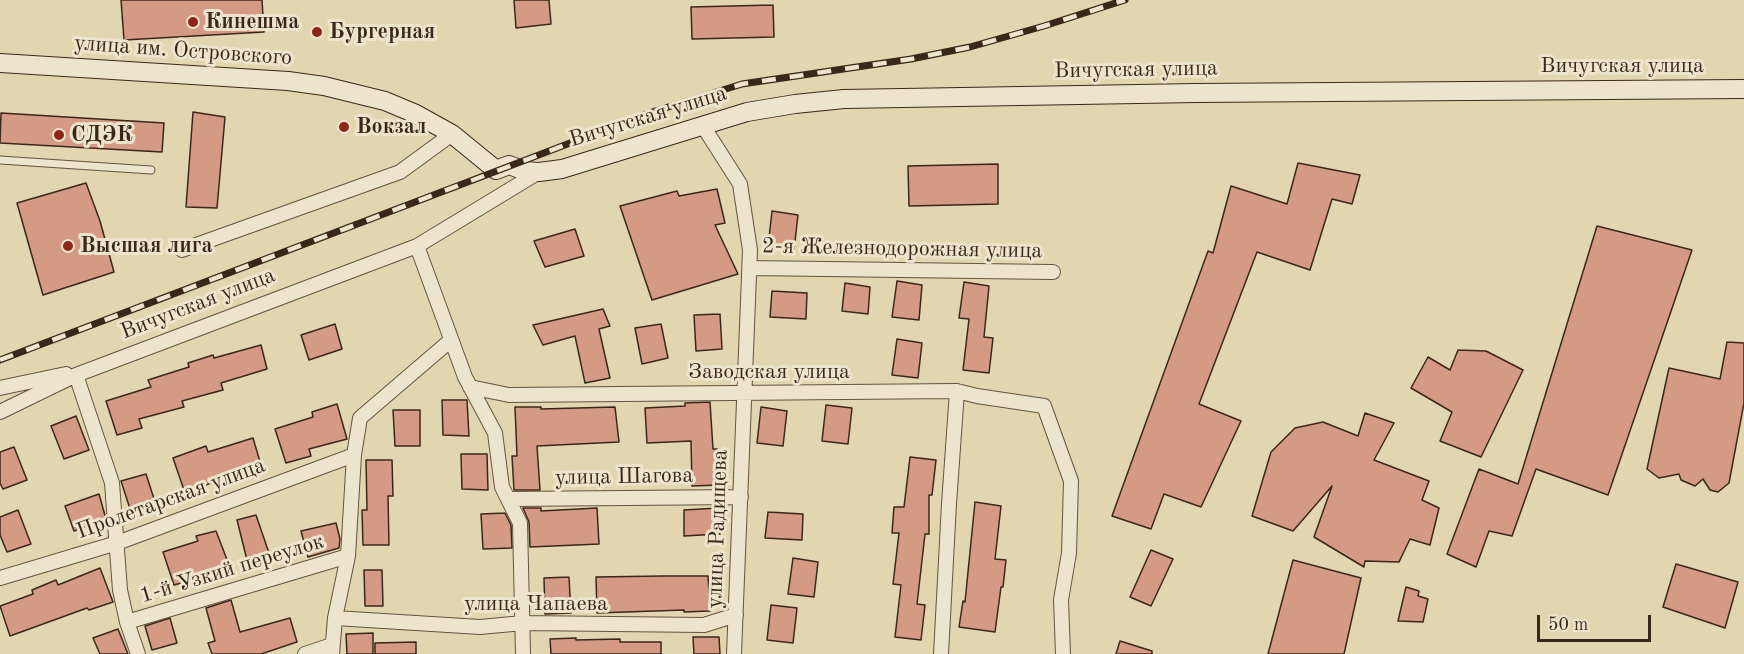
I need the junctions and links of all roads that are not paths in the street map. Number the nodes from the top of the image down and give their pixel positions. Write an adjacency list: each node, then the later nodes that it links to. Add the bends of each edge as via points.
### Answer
1 (0, 63): 3 (main road, улица им. Островского, via 288,81)
2 (1744, 89): 4 (main road, Вичугская улица, via 844,99 747,112)
3 (362, 94): 5 (main road, Вичугская улица, via 416,114)
4 (703, 126): 8 (main road, Вичугская улица, via 562,169); 11 (street, улица Радищева, via 740,184)
5 (452, 134): 8 (main road, Вичугская улица, via 496,170 509,165); 10 (street, via 400,172)
6 (0, 160): 7 (lane)
7 (151, 170)
8 (538, 172): 9 (street, Вичугская улица)
9 (417, 246): 13 (street); 14 (street, Вичугская улица)
10 (182, 250)
11 (750, 268): 12 (street, 2-я Железнодорожная улица); 19 (street, улица Радищева)
12 (1053, 272)
13 (451, 340): 16 (street); 21 (street, via 360,418)
14 (93, 369): 15 (street, Вичугская улица); 17 (street)
15 (76, 375): 20 (street, Вичугская улица); 24 (street, via 112,483)
16 (470, 387): 19 (street, Заводская улица, via 509,395); 23 (street, via 495,433 502,487)
17 (0, 388)
18 (957, 392): 19 (street, Заводская улица); 36 (street); 37 (street, Заводская улица, via 1044,406 1071,481 1069,553 1061,600)
19 (745, 399): 22 (street, улица Радищева)
20 (0, 412)
21 (354, 455): 24 (street, Пролетарская улица); 25 (street)
22 (741, 497): 23 (street, улица Шагова); 27 (street, улица Радищева)
23 (508, 499): 30 (street, via 520,523)
24 (117, 543): 26 (street, Пролетарская улица); 29 (street)
25 (348, 556): 28 (street); 29 (street, 1-й Узкий переулок)
26 (0, 578)
27 (736, 615): 30 (street, улица Чапаева, via 704,625); 35 (street, улица Радищева)
28 (335, 618): 30 (street, улица Чапаева, via 480,627); 31 (street)
29 (127, 622): 32 (street)
30 (523, 623): 34 (street)
31 (332, 650): 33 (street)
32 (138, 654)
33 (305, 654)
34 (523, 654)
35 (734, 654)
36 (941, 654)
37 (1063, 654)

